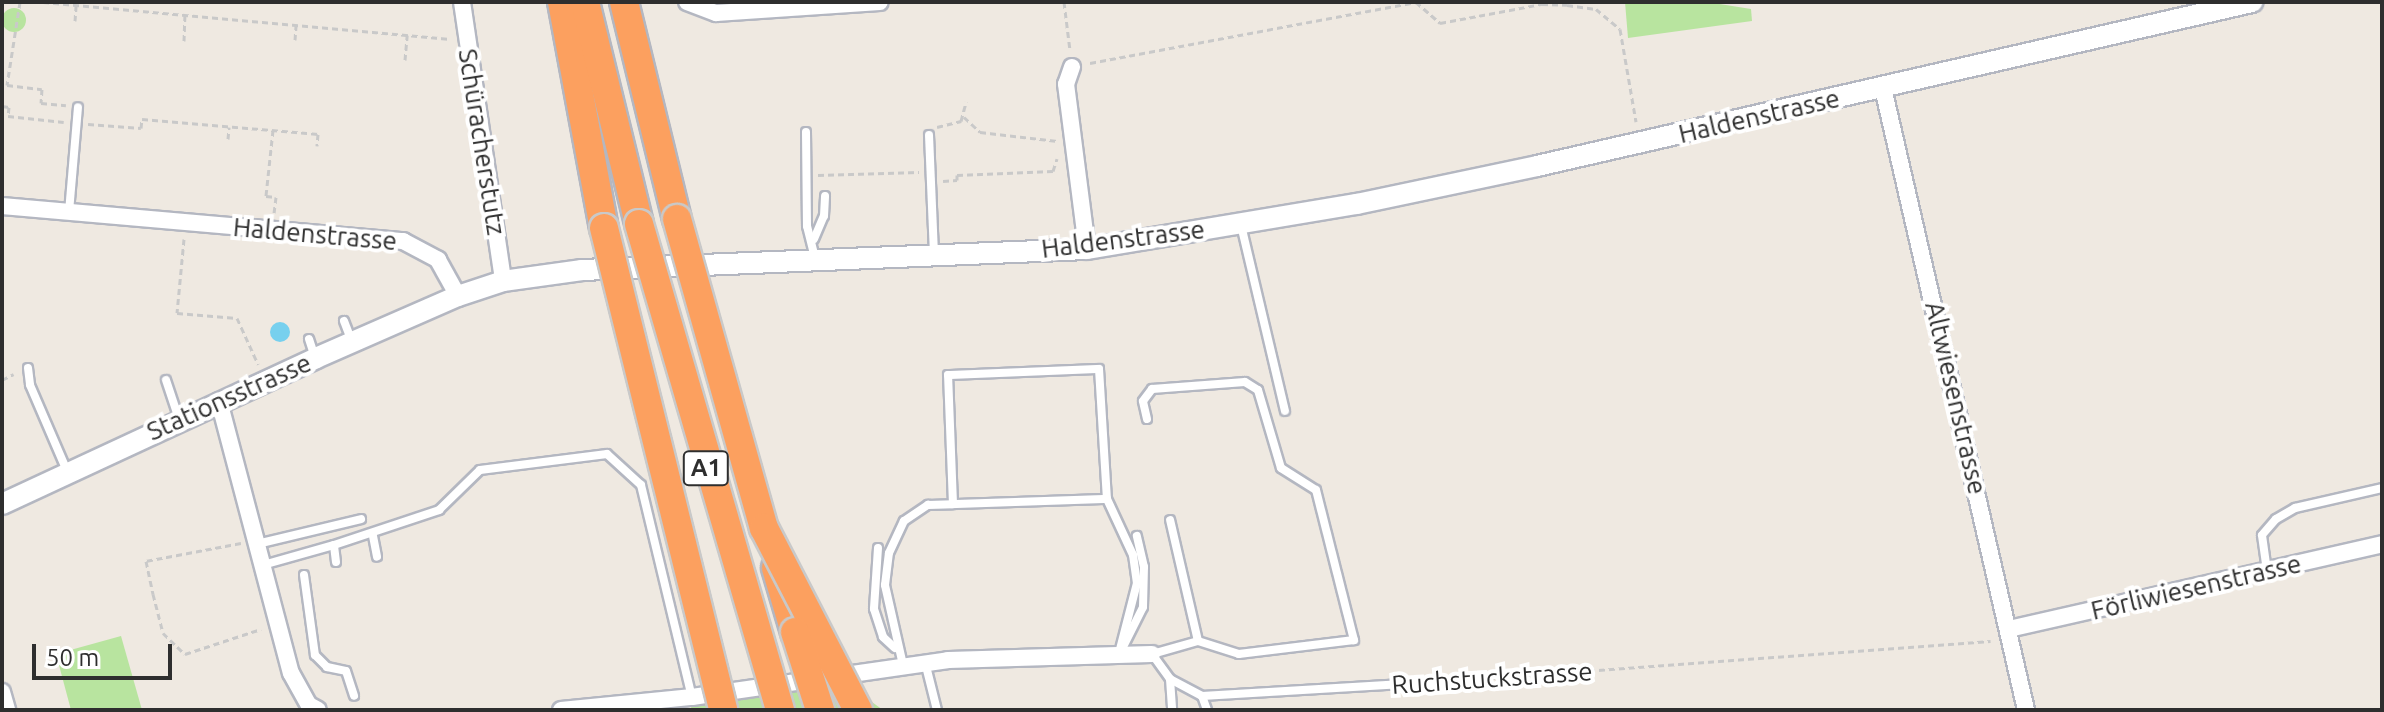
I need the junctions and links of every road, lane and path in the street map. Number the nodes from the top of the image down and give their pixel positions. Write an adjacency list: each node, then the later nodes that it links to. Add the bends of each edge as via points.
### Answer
1 (20, 2): 24 (path, via 7,85 42,89 41,103)
2 (43, 2): 12 (path)
3 (462, 2): 18 (street, Schüracherstutz)
4 (562, 2): 70 (highway, bridge, via 604,228)
5 (585, 2): 100 (highway, A1, bridge, via 639,224)
6 (624, 2): 69 (highway, A1, bridge, via 677,219)
7 (687, 2): 8 (street, via 716,13)
8 (880, 2)
9 (1064, 2): 21 (path)
10 (1416, 2): 21 (path); 35 (path, via 1440,23 1542,4 1596,9 1613,19 1620,29)
11 (2252, 2): 22 (street, Haldenstrasse)
12 (76, 5): 13 (path); 14 (path)
13 (185, 15): 15 (path); 19 (path)
14 (75, 21)
15 (296, 25): 16 (path); 17 (path)
16 (407, 35): 18 (path); 20 (path)
17 (295, 40)
18 (466, 40): 49 (street, Schüracherstutz)
19 (184, 41)
20 (405, 60)
21 (1072, 67): 34 (street, via 1066,84)
22 (1883, 88): 35 (street, Haldenstrasse); 83 (street, Altwiesenstrasse)
23 (966, 102): 27 (path)
24 (49, 104)
25 (2, 106): 28 (path, via 9,107 10,117)
26 (78, 107): 28 (lane)
27 (964, 117): 32 (path); 34 (path, via 980,132)
28 (76, 123): 29 (path, via 141,129 142,119); 42 (lane)
29 (229, 127): 30 (path); 33 (path)
30 (273, 130): 36 (path, via 318,134); 43 (path, via 266,196 276,197)
31 (806, 132): 38 (lane)
32 (929, 135): 39 (lane)
33 (228, 139)
34 (1065, 140): 39 (path, via 1053,171 957,175 957,180); 47 (street)
35 (1640, 144): 44 (street, Haldenstrasse)
36 (317, 146)
37 (916, 172): 38 (path)
38 (807, 175): 46 (lane, via 807,226)
39 (931, 182): 48 (lane)
40 (825, 196): 46 (lane)
41 (2, 206): 42 (street, Haldenstrasse)
42 (69, 212): 50 (street, Haldenstrasse, via 403,241 438,260)
43 (274, 215)
44 (1241, 224): 47 (street, Haldenstrasse); 59 (lane)
45 (184, 233): 56 (path, via 177,313 237,318)
46 (814, 249): 48 (street, Haldenstrasse); 49 (street, Haldenstrasse)
47 (1087, 249): 48 (street, Haldenstrasse)
48 (934, 253)
49 (503, 281): 50 (street, Haldenstrasse)
50 (458, 296): 53 (street, Stationsstrasse)
51 (344, 321): 53 (lane)
52 (309, 339): 54 (lane)
53 (352, 342): 54 (street, Stationsstrasse)
54 (316, 358): 58 (street, Stationsstrasse)
55 (28, 368): 62 (lane, via 30,385)
56 (260, 368)
57 (166, 380): 60 (lane)
58 (219, 401): 60 (street, Stationsstrasse); 73 (street)
59 (1285, 411)
60 (179, 419): 62 (street, Stationsstrasse)
61 (1147, 419): 84 (lane, via 1143,401 1152,389 1245,382 1258,390 1281,468 1316,490 1354,640 1239,654)
62 (67, 471): 65 (street, Stationsstrasse)
63 (2382, 488): 80 (lane, via 2295,508 2276,519 2262,535)
64 (1107, 499): 66 (lane); 66 (lane, via 1099,369 948,375); 85 (lane, via 1133,555 1137,583)
65 (2, 504)
66 (953, 504): 87 (lane, via 928,505 904,521 889,553 885,585)
67 (361, 519): 73 (lane)
68 (1170, 520): 84 (lane)
69 (764, 528): 101 (highway, A1, bridge); 102 (highway, bridge)
70 (684, 534): 98 (highway, bridge); 99 (highway, via 705,581)
71 (373, 536): 75 (lane); 77 (lane); 94 (lane, via 411,515 439,510 480,470 607,454 641,485)
72 (1137, 536): 85 (lane, via 1144,567 1143,607)
73 (257, 541): 79 (street); 82 (path, via 146,561 153,594 163,633 185,654)
74 (2382, 544): 80 (street, Förliwiesenstrasse)
75 (334, 545): 78 (lane); 79 (lane)
76 (878, 548): 87 (lane, via 874,609 883,637)
77 (377, 557)
78 (336, 562)
79 (263, 565): 82 (street)
80 (2267, 571): 83 (street, Förliwiesenstrasse)
81 (304, 575): 92 (lane, via 315,655 327,667 346,671)
82 (278, 625): 96 (street, via 291,673 309,705)
83 (2010, 634): 90 (path, Ruchstuckstrasse); 106 (street, Altwiesenstrasse)
84 (1198, 641): 86 (lane)
85 (1119, 653): 86 (street); 88 (street)
86 (1152, 654): 89 (lane)
87 (900, 657): 88 (street); 94 (street)
88 (925, 662): 103 (lane)
89 (1170, 679): 93 (lane); 104 (lane)
90 (1437, 682): 93 (lane, Ruchstuckstrasse)
91 (2, 692): 95 (street)
92 (354, 696)
93 (1202, 696): 105 (lane)
94 (692, 697): 97 (street)
95 (7, 710)
96 (318, 710)
97 (561, 710)
98 (723, 710)
99 (743, 710)
100 (780, 710)
101 (820, 710)
102 (858, 710)
103 (937, 710)
104 (1172, 710)
105 (1207, 710)
106 (2026, 710)

